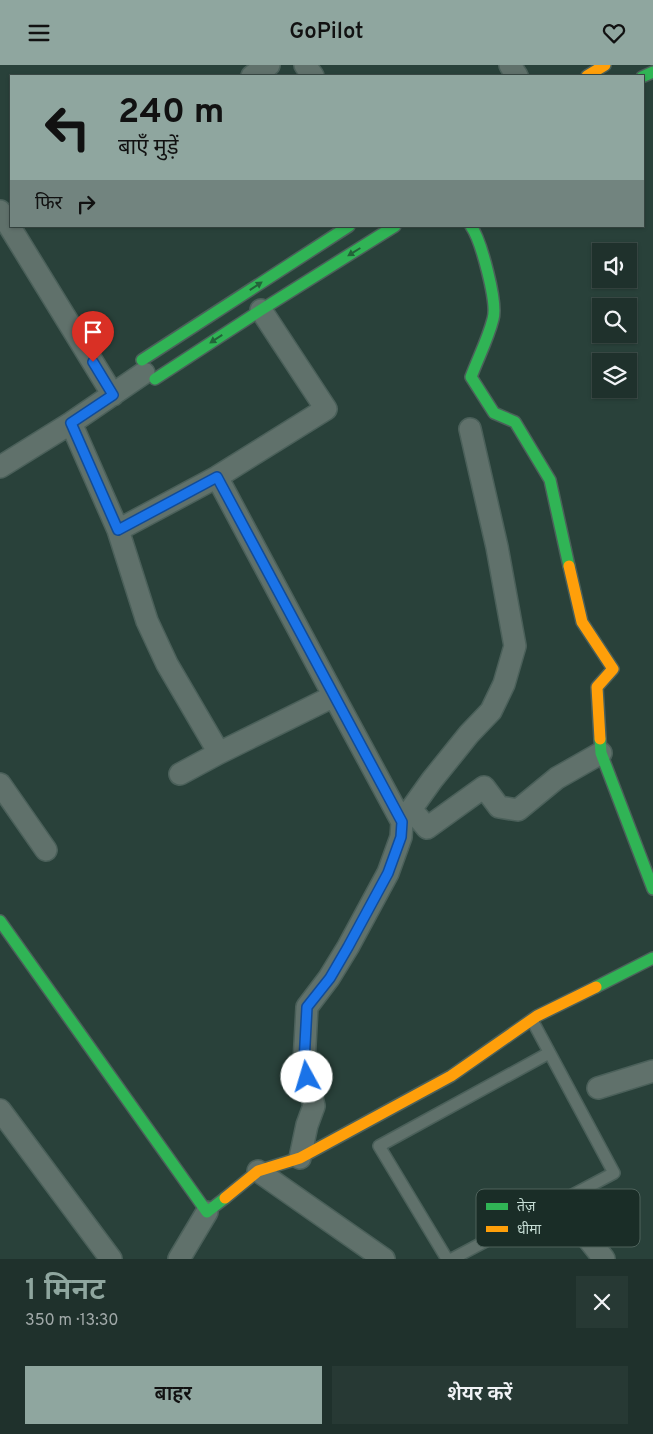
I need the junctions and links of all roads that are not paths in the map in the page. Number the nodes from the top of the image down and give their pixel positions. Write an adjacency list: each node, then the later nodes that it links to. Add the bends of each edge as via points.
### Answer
1 (269, 65): 3 (street)
2 (605, 65): 4 (street)
3 (254, 75)
4 (589, 75)
5 (0, 211): 6 (street)
6 (10, 223)
7 (348, 227): 12 (street, one-way to 7)
8 (393, 227): 11 (street, one-way to 11)
9 (473, 227): 21 (street, via 490,280 494,317 471,377 494,413 515,422 550,480 582,623 613,669 597,687)
10 (14, 228): 13 (street)
11 (261, 310): 12 (street, one-way to 12); 17 (street, via 326,409)
12 (147, 371): 13 (street)
13 (113, 395): 14 (street)
14 (71, 423): 16 (street); 18 (street)
15 (470, 429): 24 (street, via 515,646 504,684 491,711 463,741)
16 (0, 467)
17 (217, 477): 18 (street); 19 (street)
18 (118, 530): 20 (street, via 147,621 167,664)
19 (334, 696): 20 (street); 24 (street)
20 (219, 753): 22 (street)
21 (601, 753): 24 (street, via 557,778 518,810 499,807 484,787 427,828); 26 (street)
22 (180, 774)
23 (0, 783): 25 (street)
24 (407, 816): 34 (street, via 388,873 344,955 307,1007 304,1063 314,1106)
25 (46, 850)
26 (653, 889)
27 (0, 921): 37 (street)
28 (653, 959): 29 (street)
29 (532, 1020): 30 (lane); 34 (street, via 451,1076)
30 (548, 1053): 36 (lane, via 614,1173); 43 (lane, via 379,1146)
31 (653, 1071): 32 (street)
32 (598, 1088)
33 (1, 1113): 40 (street)
34 (300, 1159): 35 (street)
35 (258, 1171): 37 (street); 42 (street)
36 (584, 1189)
37 (207, 1212): 41 (street)
38 (476, 1246): 44 (lane)
39 (595, 1247): 45 (street)
40 (111, 1259)
41 (179, 1259)
42 (384, 1259)
43 (447, 1259)
44 (452, 1259)
45 (604, 1259)

